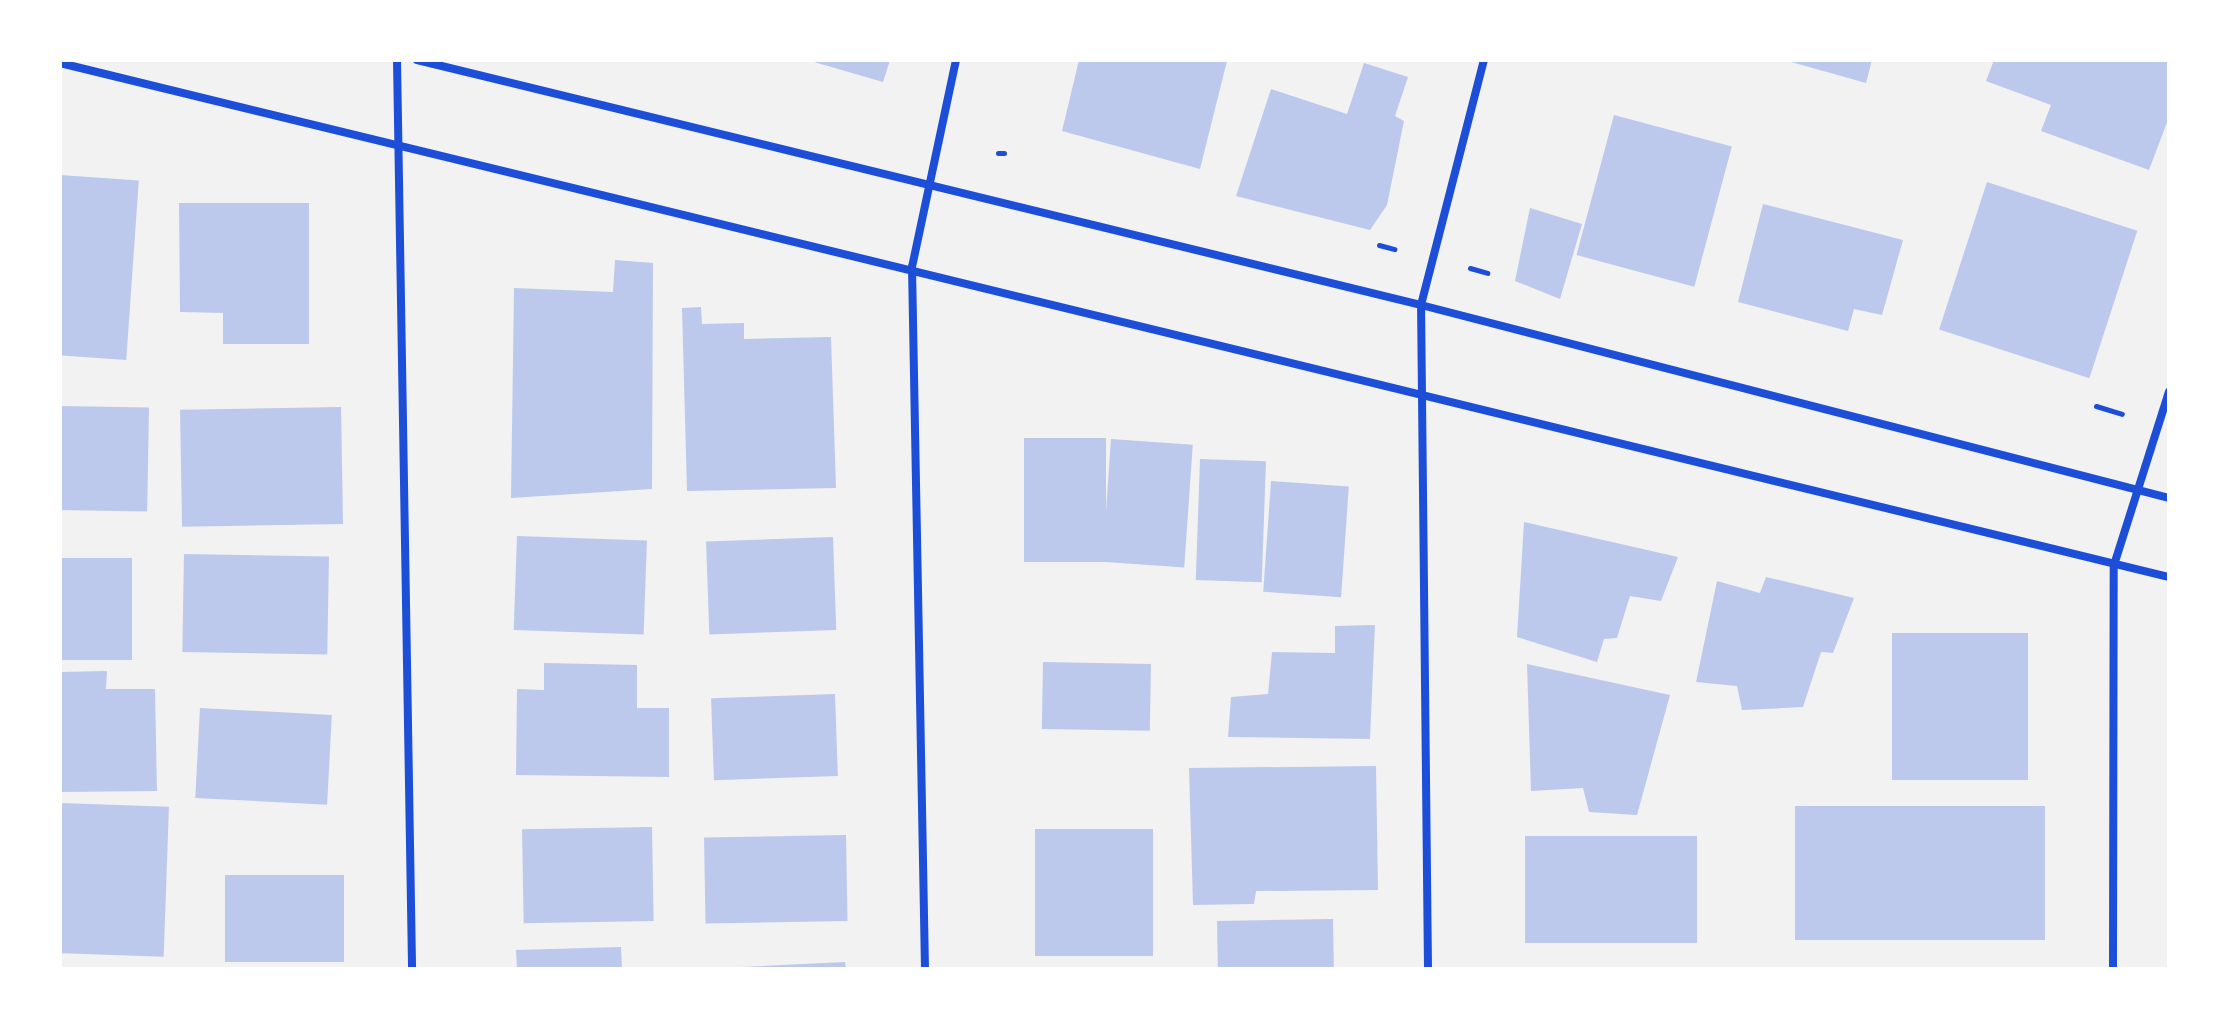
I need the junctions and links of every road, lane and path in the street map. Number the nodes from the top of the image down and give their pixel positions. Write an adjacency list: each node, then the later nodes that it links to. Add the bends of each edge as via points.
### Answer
1 (397, 60): 6 (street)
2 (417, 60): 7 (street)
3 (956, 60): 7 (street)
4 (1484, 60): 11 (street)
5 (60, 63): 6 (street)
6 (399, 150): 10 (street); 20 (street)
7 (924, 184): 10 (street); 11 (street)
8 (1379, 245): 9 (path)
9 (1394, 249)
10 (912, 267): 13 (street); 21 (street)
11 (1421, 305): 13 (street); 16 (street)
12 (2169, 392): 16 (street)
13 (1416, 397): 18 (street); 22 (street)
14 (2096, 406): 15 (path)
15 (2128, 415)
16 (2132, 490): 17 (street); 18 (street)
17 (2169, 498)
18 (2114, 565): 19 (street); 23 (street)
19 (2169, 577)
20 (412, 969)
21 (925, 969)
22 (1428, 969)
23 (2113, 969)

